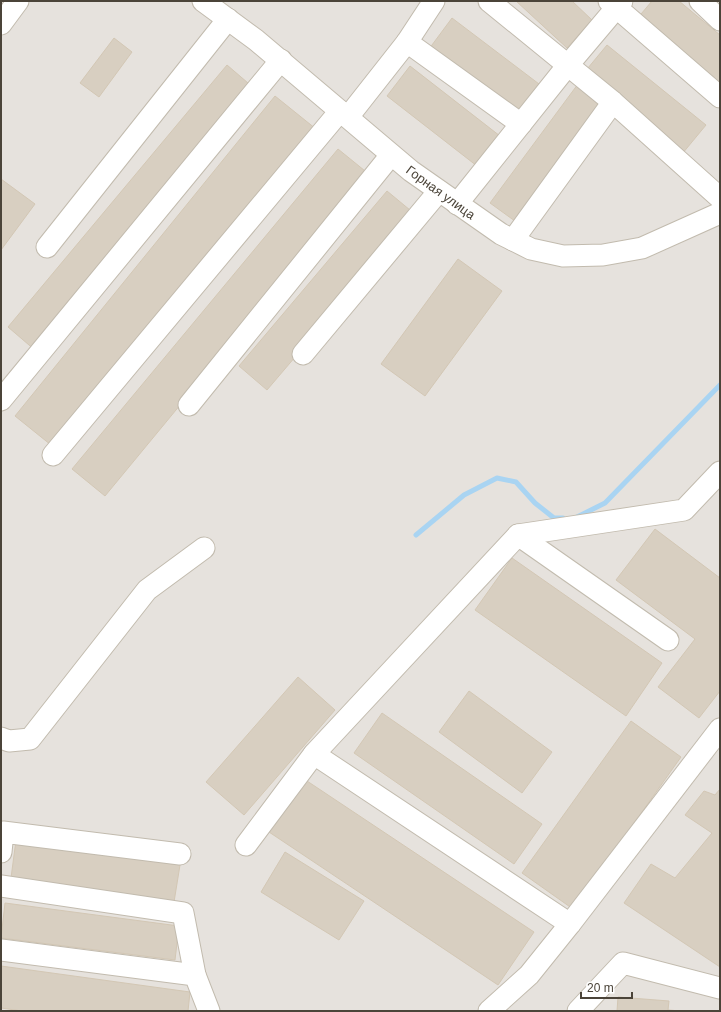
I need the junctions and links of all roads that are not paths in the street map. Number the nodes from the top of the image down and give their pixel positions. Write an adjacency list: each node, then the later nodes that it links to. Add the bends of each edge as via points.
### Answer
1 (18, 1): 9 (street)
2 (203, 1): 7 (street, Горная улица)
3 (434, 1): 10 (street)
4 (489, 1): 12 (street)
5 (700, 1): 8 (street)
6 (616, 3): 12 (street); 13 (street)
7 (228, 19): 11 (street, Горная улица); 23 (street)
8 (720, 20)
9 (1, 24)
10 (407, 42): 15 (street); 16 (street)
11 (281, 60): 15 (street, Горная улица); 25 (street)
12 (568, 65): 14 (street); 16 (street)
13 (720, 97)
14 (613, 102): 19 (street); 22 (street)
15 (344, 114): 17 (street, Горная улица); 27 (street)
16 (521, 124): 20 (street)
17 (392, 155): 18 (street, Горная улица); 26 (street)
18 (439, 191): 20 (street, Горная улица); 24 (street)
19 (720, 198)
20 (457, 204): 22 (street, Горная улица)
21 (720, 213): 22 (street, Горная улица, via 642,248 603,255 563,256 531,249)
22 (513, 240)
23 (47, 247)
24 (304, 354)
25 (1, 400)
26 (189, 405)
27 (53, 454)
28 (720, 472): 29 (street, via 684,510)
29 (518, 536): 31 (street); 34 (street)
30 (204, 548): 33 (street, via 147,590 30,739 9,741)
31 (668, 640)
32 (720, 730): 39 (street)
33 (1, 738)
34 (314, 754): 35 (street); 39 (street)
35 (246, 844)
36 (1, 852): 37 (street, via 3,832)
37 (180, 854)
38 (1, 886): 41 (street, via 183,914)
39 (570, 924): 44 (street, via 528,975)
40 (1, 950): 41 (street)
41 (195, 975): 43 (street)
42 (720, 988): 45 (street, via 623,963)
43 (209, 1011)
44 (489, 1011)
45 (578, 1011)

